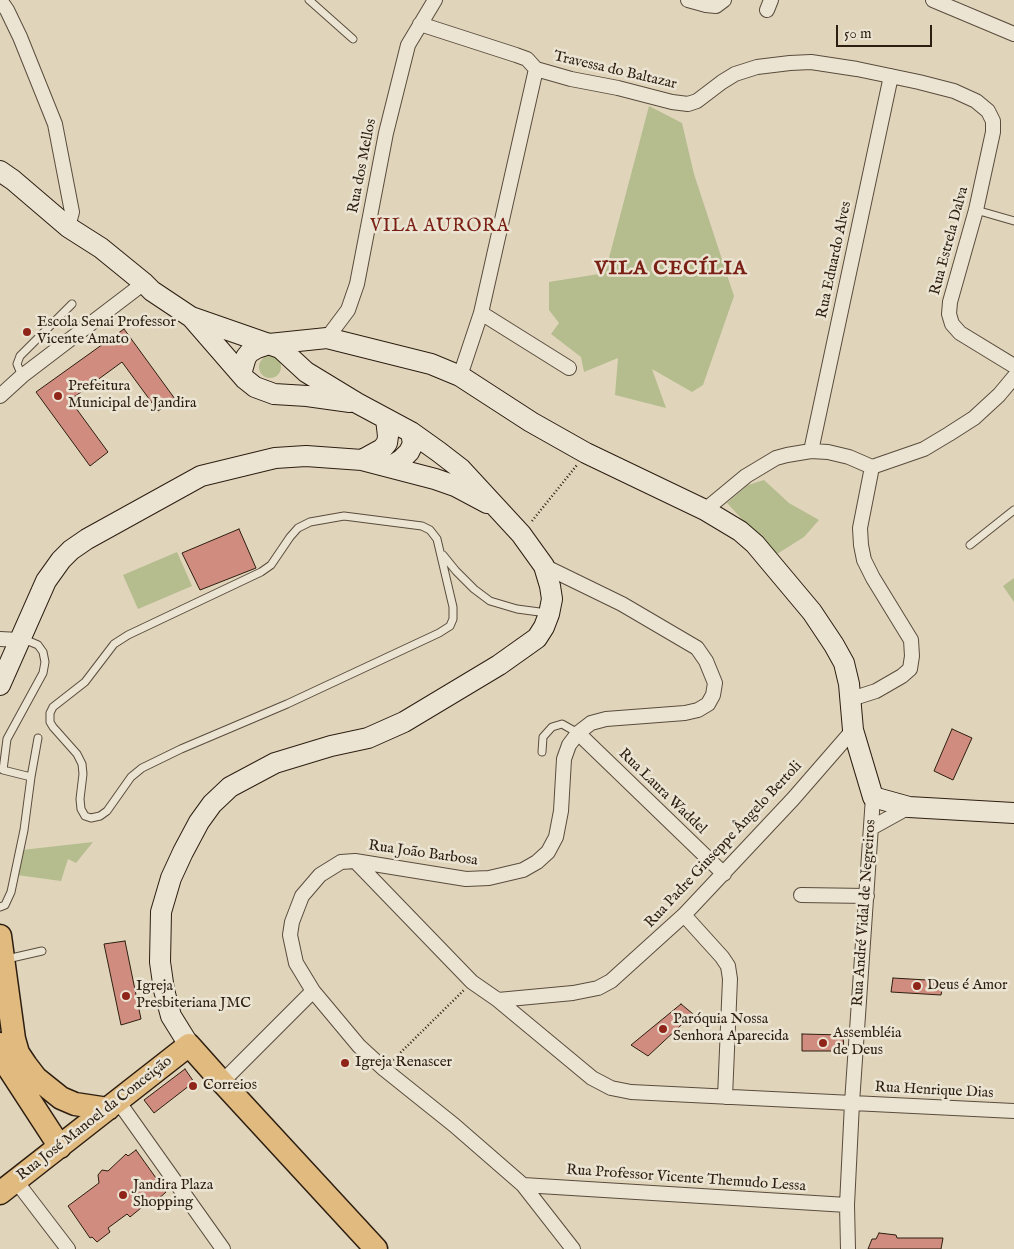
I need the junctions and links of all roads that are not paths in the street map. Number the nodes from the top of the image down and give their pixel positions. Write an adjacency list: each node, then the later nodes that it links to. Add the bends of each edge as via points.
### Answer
1 (0, 0): 16 (street, via 20,37 55,124)
2 (309, 0): 9 (lane)
3 (436, 0): 7 (street, Rua dos Mellos)
4 (688, 0): 6 (street, via 706,6)
5 (933, 0): 8 (street)
6 (720, 3)
7 (420, 24): 10 (street, Travessa do Baltazar, via 516,55); 22 (street, Rua dos Mellos, via 408,45 399,74 357,284 348,310)
8 (1014, 34)
9 (353, 39)
10 (536, 69): 11 (street, Travessa do Baltazar, via 688,104 735,74 757,67 790,63 828,65); 20 (street)
11 (891, 76): 12 (street, Travessa do Baltazar, via 954,91 976,101 988,111); 36 (street, Rua Eduardo Alves)
12 (993, 121): 15 (street, Rua Estrela Dalva)
13 (0, 155): 16 (street, via 20,169)
14 (0, 171): 16 (street)
15 (976, 210): 17 (lane); 25 (street, Rua Estrela Dalva, via 949,314 960,333)
16 (70, 220): 18 (street)
17 (1014, 221)
18 (144, 283): 21 (street); 28 (street)
19 (72, 304): 28 (lane, via 20,356 17,364)
20 (481, 312): 26 (street); 29 (street)
21 (191, 317): 23 (street); 27 (street)
22 (321, 339): 23 (street, Rua André Vidal de Negreiros); 24 (street); 29 (street, Rua André Vidal de Negreiros, via 416,359)
23 (269, 344): 24 (street, via 280,348); 27 (street, via 250,352)
24 (300, 366): 31 (street, via 288,385); 33 (street)
25 (1014, 366)
26 (569, 368)
27 (241, 374): 31 (street, via 255,387)
28 (22, 376): 32 (street)
29 (460, 376): 41 (street, Rua André Vidal de Negreiros, via 586,453)
30 (1014, 377): 39 (street, via 974,418 949,434 924,449)
31 (274, 394): 33 (street)
32 (0, 396)
33 (357, 403): 34 (street)
34 (386, 419): 35 (street); 37 (street, via 386,443 382,449)
35 (411, 432): 38 (street, via 413,444 409,452); 40 (street, via 461,469)
36 (811, 451): 39 (street, via 849,457); 41 (street, via 776,458 746,476)
37 (362, 460): 38 (street); 47 (street, via 306,456 275,458 201,476 71,550 46,581)
38 (390, 466): 40 (street, via 455,486)
39 (872, 467): 49 (street, via 860,528 864,560 911,640 912,656 910,668 902,676)
40 (495, 508): 45 (street, via 521,534)
41 (705, 510): 49 (street, Rua André Vidal de Negreiros, via 755,544 812,612 844,663)
42 (1014, 510): 43 (lane)
43 (970, 545)
44 (441, 552): 44 (lane, via 453,607 450,626 287,704 142,768 131,777 107,811 100,816 85,816 80,799 82,764 53,728 50,713 53,707 85,682 114,644 128,634 261,572 271,565 290,536 310,522 344,516 422,526 437,539); 46 (lane, via 462,577 490,601)
45 (544, 566): 46 (street, via 552,598); 51 (street, via 622,604 697,648 715,684 708,704 698,710 606,719 591,723)
46 (549, 614): 71 (street, via 537,638 525,647 404,722 368,738 275,763 230,787 212,804 183,852 161,912 160,962 164,990 171,1016)
47 (9, 640): 48 (street); 54 (lane, via 38,646 45,662 43,673 7,739 3,770)
48 (0, 685)
49 (851, 700): 50 (street, Rua André Vidal de Negreiros)
50 (852, 730): 55 (street, Rua André Vidal de Negreiros); 60 (street, Rua Padre Giuseppe Ângelo Bertoli)
51 (578, 733): 53 (lane, via 562,724 552,727 543,737); 59 (street, Rua João Barbosa, via 564,759 556,837 548,852 537,862 523,870 490,878 466,879); 60 (street, Rua Laura Waddel)
52 (38, 738): 54 (lane)
53 (542, 752)
54 (31, 777): 63 (lane, via 11,892 5,905)
55 (873, 797): 56 (street); 58 (street, Rua André Vidal de Negreiros)
56 (909, 807): 57 (street); 58 (street)
57 (1014, 813)
58 (871, 828): 62 (street, Rua André Vidal de Negreiros)
59 (355, 861): 68 (street, Rua João Barbosa, via 341,862 320,875 302,896 292,922 290,935 296,964); 69 (street, Rua Henrique Dias, via 472,982)
60 (724, 874): 64 (street, Rua Padre Giuseppe Ângelo Bertoli)
61 (801, 895): 62 (street)
62 (867, 896): 74 (street, Rua André Vidal de Negreiros)
63 (0, 907)
64 (684, 915): 69 (street, Rua Padre Giuseppe Ângelo Bertoli, via 611,982 598,988); 73 (street, via 728,966)
65 (0, 936): 67 (main road)
66 (42, 951): 67 (lane)
67 (4, 960): 75 (main road, via 14,1039 18,1053 31,1072 48,1089 75,1104)
68 (313, 991): 72 (street); 78 (street, Rua João Barbosa, via 359,1046)
69 (498, 1000): 73 (street, Rua Henrique Dias, via 592,1078 611,1088)
70 (0, 1044): 77 (main road, via 8,1067)
71 (189, 1045): 72 (main road); 75 (main road, Rua José Manoel da Conceição)
72 (222, 1082): 83 (main road)
73 (725, 1097): 74 (street, Rua Henrique Dias)
74 (852, 1103): 76 (street, Rua Henrique Dias); 80 (street, Rua André Vidal de Negreiros)
75 (113, 1105): 77 (main road, Rua José Manoel da Conceição); 82 (street)
76 (1014, 1111)
77 (60, 1147): 79 (main road, Rua José Manoel da Conceição)
78 (523, 1185): 80 (street, Rua Professor Vicente Themudo Lessa); 84 (street, Rua João Barbosa)
79 (8, 1187): 81 (street)
80 (848, 1205): 85 (street, Rua André Vidal de Negreiros)
81 (68, 1249)
82 (223, 1249)
83 (376, 1249)
84 (573, 1249)
85 (848, 1249)

